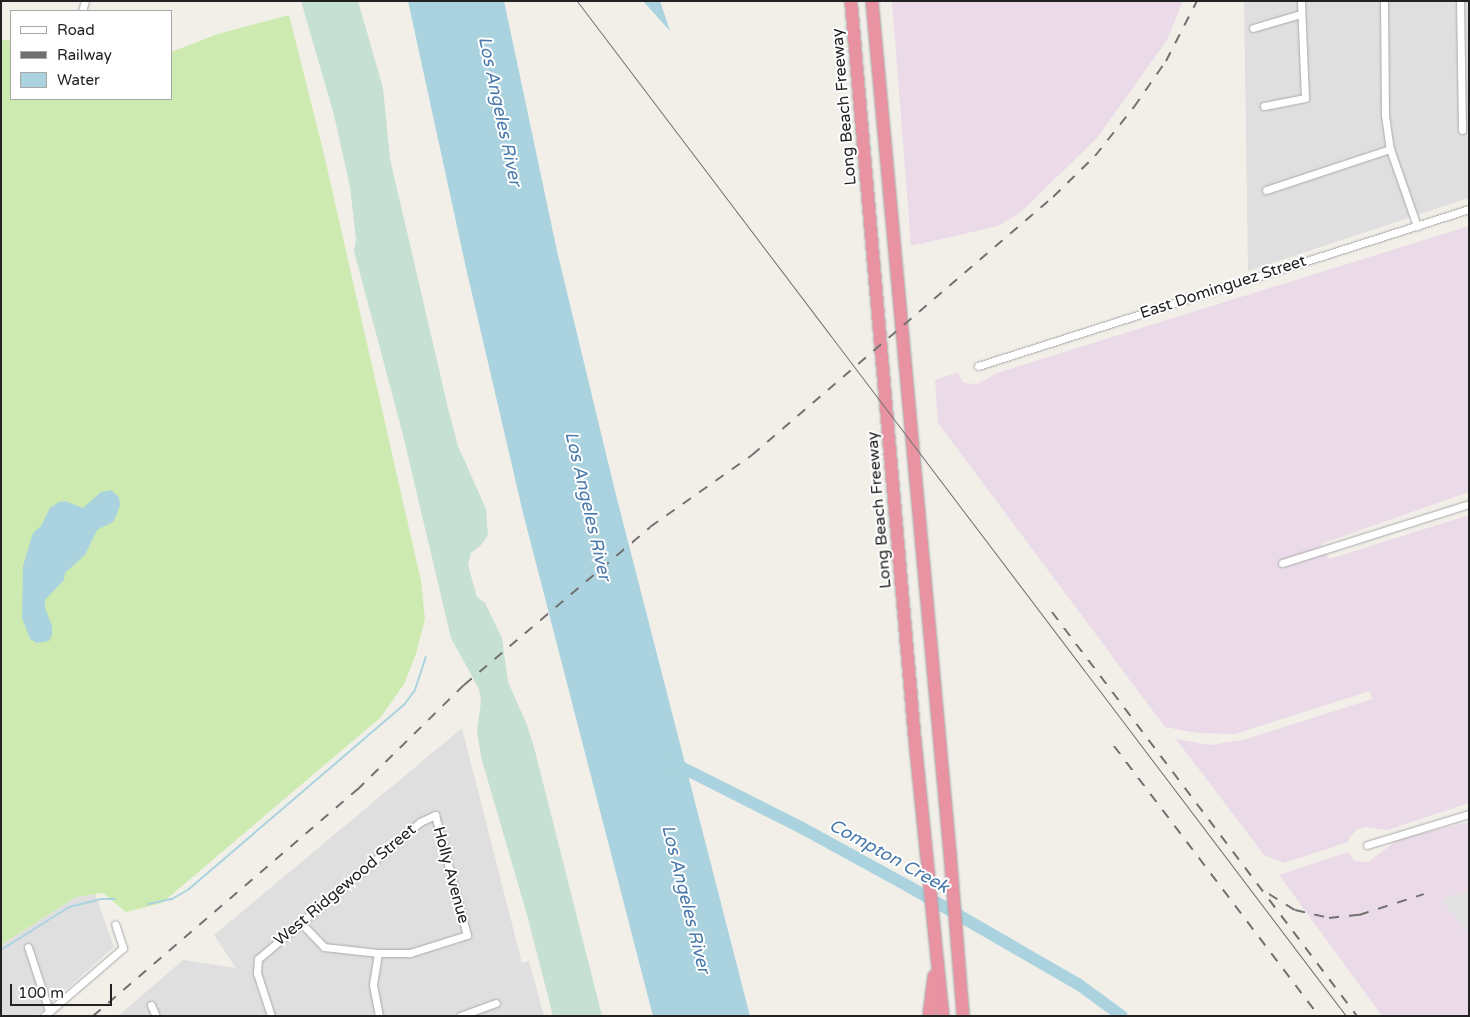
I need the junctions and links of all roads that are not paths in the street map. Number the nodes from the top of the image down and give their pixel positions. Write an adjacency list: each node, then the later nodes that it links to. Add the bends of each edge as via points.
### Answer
1 (851, 1): 23 (highway, Long Beach Freeway, via 915,741)
2 (872, 1): 34 (highway)
3 (1301, 1): 6 (street)
4 (1384, 1): 10 (street, via 1384,115)
5 (1460, 1): 9 (street)
6 (1301, 14): 7 (street); 8 (street, via 1305,98)
7 (1253, 28)
8 (1264, 106)
9 (1462, 130)
10 (1390, 148): 11 (street); 13 (street)
11 (1266, 190)
12 (1469, 209): 13 (street, East Dominguez Street)
13 (1417, 226): 14 (street, East Dominguez Street)
14 (978, 366)
15 (1469, 504): 16 (street)
16 (1282, 563)
17 (1469, 814): 19 (street)
18 (435, 815): 20 (street, West Ridgewood Street, via 420,822); 24 (street, Holly Avenue, via 467,935 410,953)
19 (1367, 845)
20 (301, 923): 24 (street, via 324,947); 29 (street, West Ridgewood Street, via 258,959 257,974)
21 (115, 924): 27 (street, via 123,948)
22 (28, 947): 27 (street)
23 (937, 951): 32 (highway); 33 (highway, Long Beach Freeway)
24 (378, 953): 30 (street, via 373,985)
25 (496, 1003): 31 (street)
26 (151, 1005): 28 (street)
27 (46, 1014)
28 (156, 1016)
29 (271, 1016)
30 (380, 1016)
31 (460, 1016)
32 (929, 1016)
33 (943, 1016)
34 (963, 1016)

